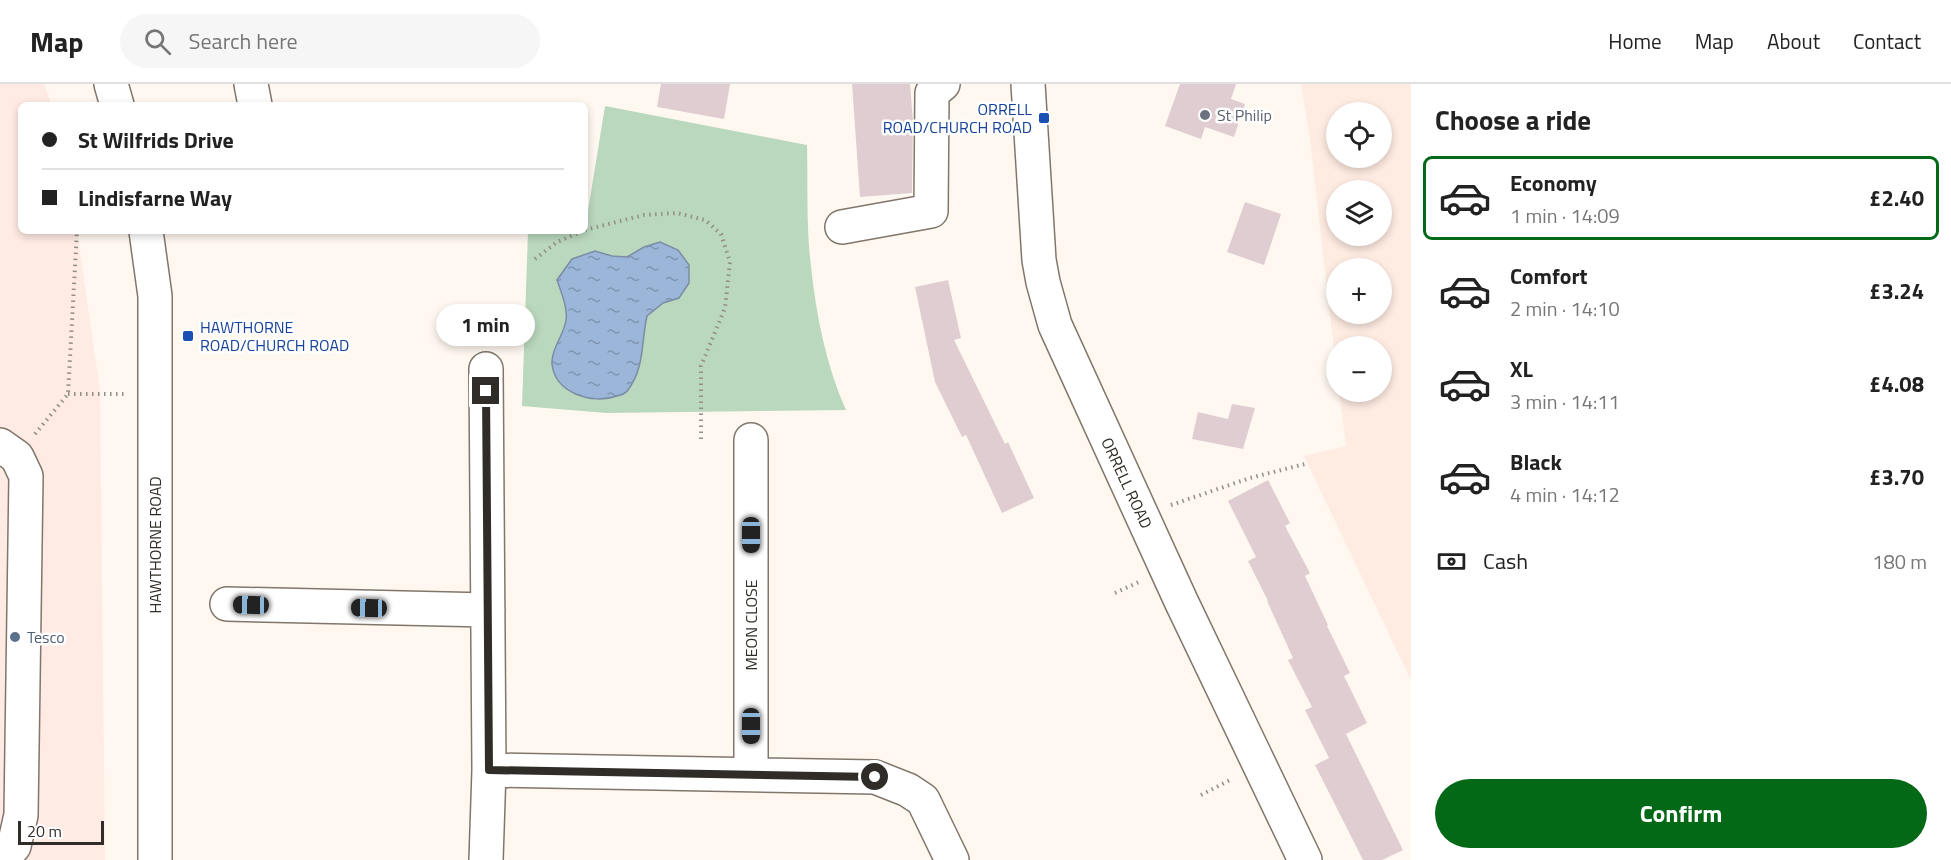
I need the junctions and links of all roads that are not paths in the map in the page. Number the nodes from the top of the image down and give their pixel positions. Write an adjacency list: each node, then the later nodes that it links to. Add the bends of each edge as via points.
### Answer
1 (111, 84): 5 (street)
2 (251, 84): 6 (street)
3 (943, 84): 7 (street, via 932,93 931,211)
4 (1028, 84): 20 (street, ORRELL ROAD, via 1039,260 1054,325)
5 (116, 102)
6 (254, 102)
7 (842, 226)
8 (149, 234): 17 (street, HAWTHORNE ROAD, via 155,296)
9 (486, 369): 13 (street)
10 (751, 440): 15 (street, MEON CLOSE)
11 (8, 451): 16 (street, via 26,476 21,815 14,846)
12 (227, 604): 13 (street)
13 (488, 610): 14 (street)
14 (489, 770): 15 (street); 18 (street)
15 (751, 774): 19 (street, via 875,777 909,790 923,800)
16 (2, 860)
17 (155, 860)
18 (486, 860)
19 (952, 860)
20 (1305, 860)

